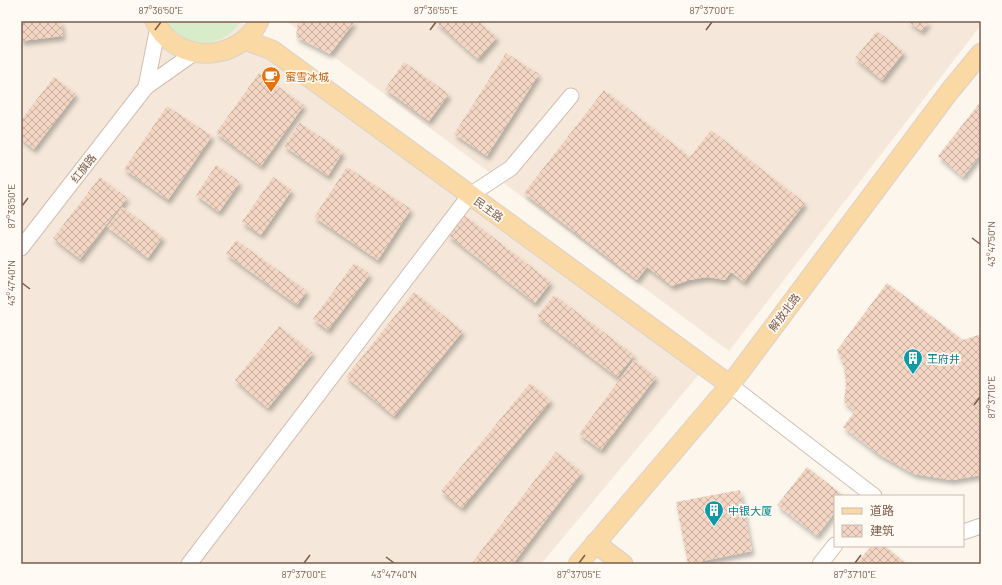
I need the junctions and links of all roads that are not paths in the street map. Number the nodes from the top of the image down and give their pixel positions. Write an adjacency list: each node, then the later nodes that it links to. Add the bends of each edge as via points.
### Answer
1 (259, 21): 3 (main road)
2 (156, 24): 4 (main road, via 167,39 180,48); 6 (street)
3 (246, 40): 4 (main road, via 230,50 218,53); 8 (main road, 民主路, via 272,50)
4 (194, 53): 6 (street)
5 (981, 53): 10 (main road, 解放北路, via 949,92)
6 (146, 87): 9 (street, 红旗路)
7 (571, 96): 8 (street, via 510,168)
8 (470, 195): 10 (main road, 民主路); 16 (street)
9 (21, 248)
10 (730, 385): 11 (street); 14 (main road, 解放北路)
11 (873, 495)
12 (981, 526): 13 (street)
13 (964, 532)
14 (595, 543): 17 (main road, 解放北路); 18 (main road)
15 (834, 546): 19 (street)
16 (189, 564)
17 (578, 564)
18 (623, 564)
19 (820, 564)

